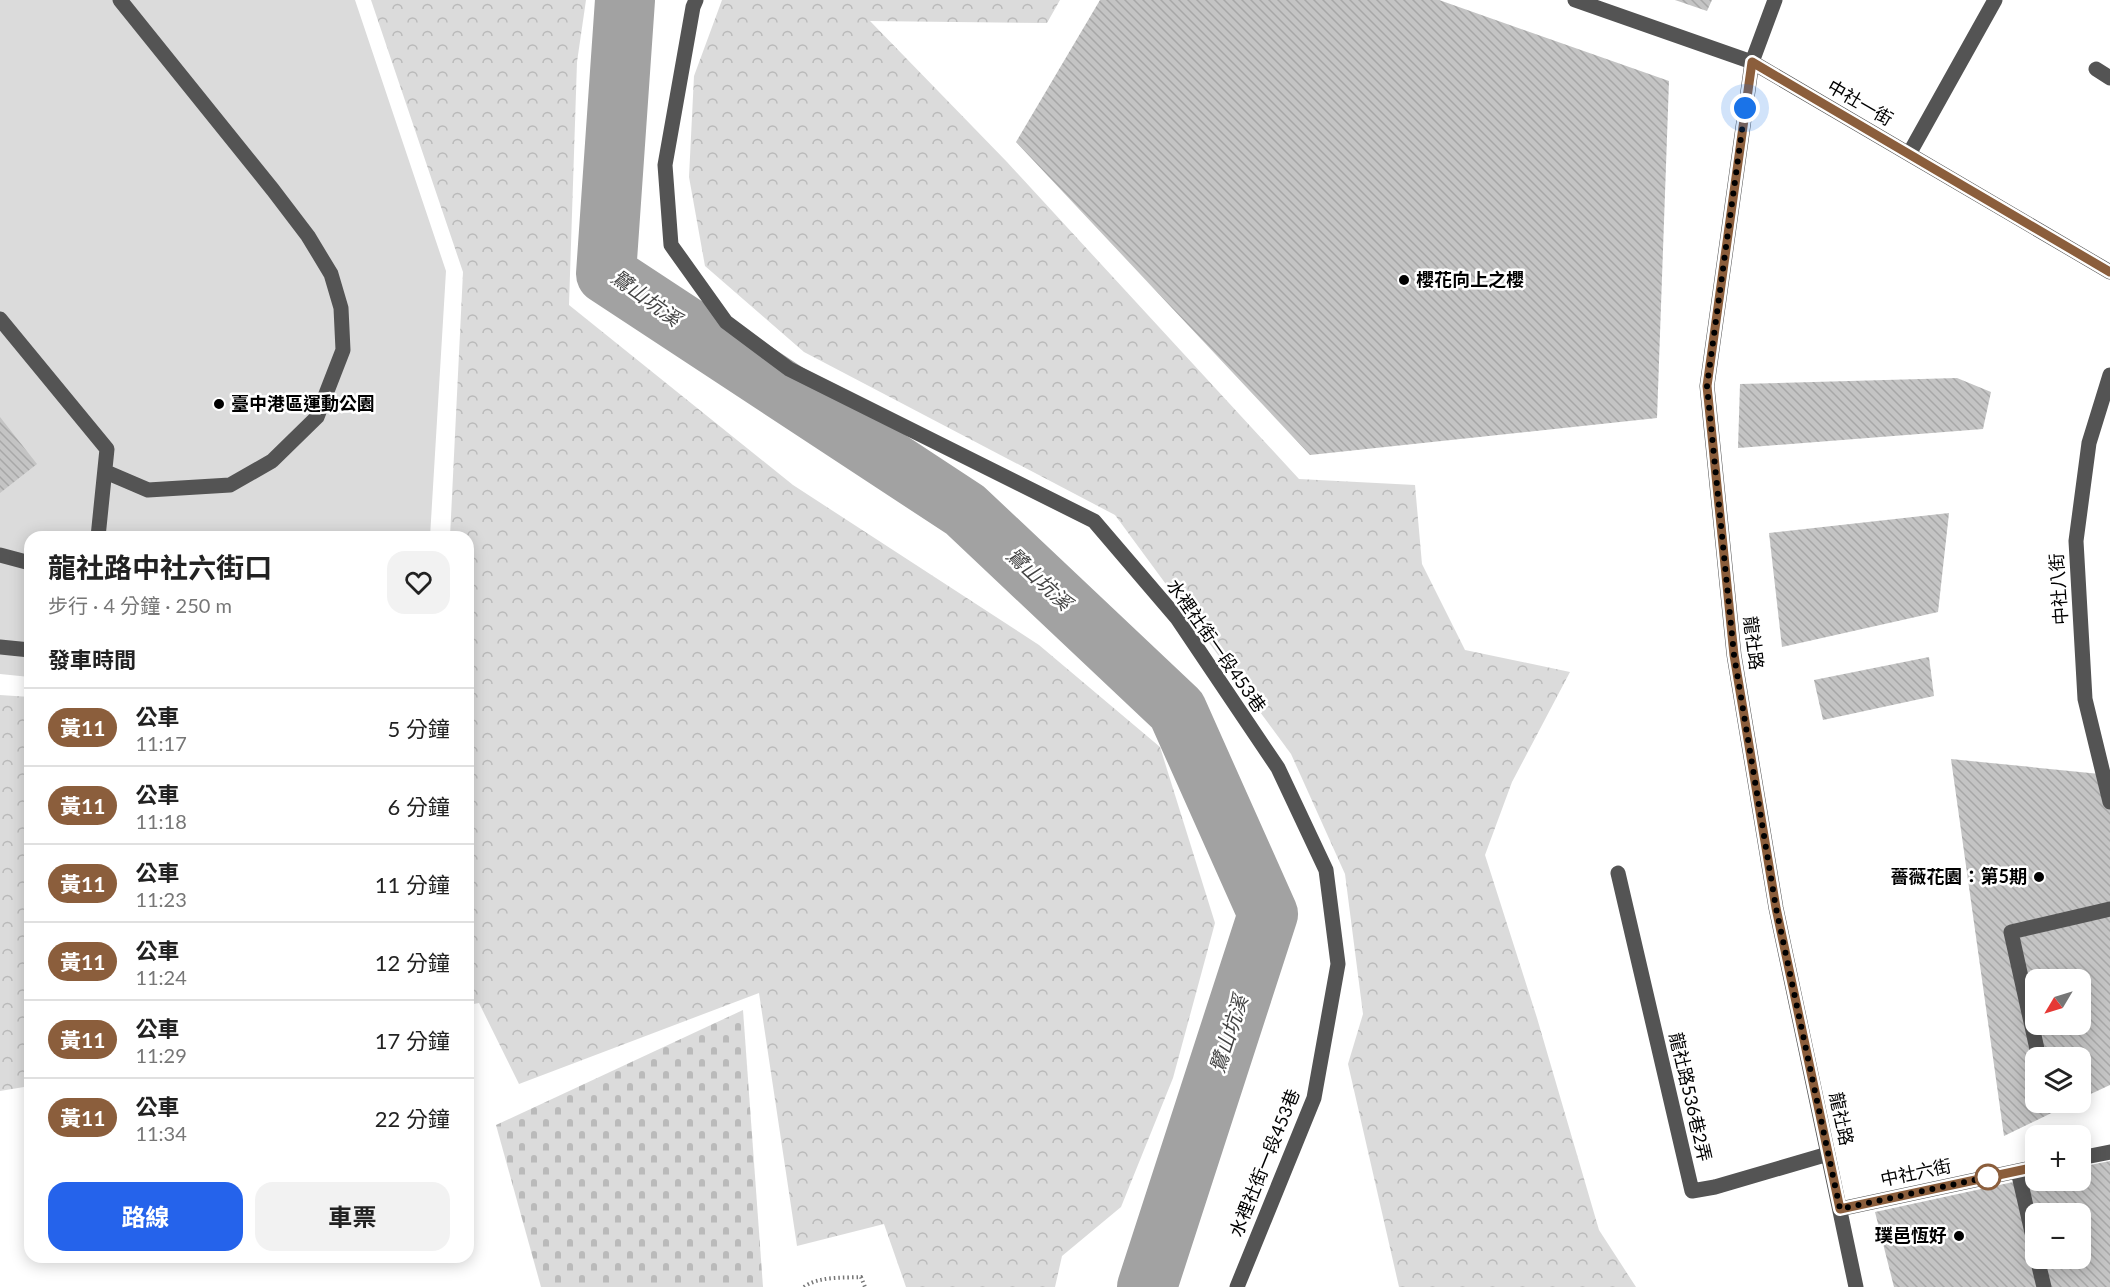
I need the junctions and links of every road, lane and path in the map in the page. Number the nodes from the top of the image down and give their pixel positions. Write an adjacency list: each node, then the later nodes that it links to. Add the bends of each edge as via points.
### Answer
1 (120, 0): 13 (street, via 308,236 330,274 341,308 343,350 317,417 272,461 230,485 148,490)
2 (696, 0): 33 (street, 水裡社街一段453巷, via 665,165 671,245 726,322 789,369 1094,520 1177,618 1278,768 1326,870 1338,964 1314,1098)
3 (1575, 0): 6 (street, 中社一街)
4 (1775, 0): 6 (street, 龍社路)
5 (1995, 0): 9 (street)
6 (1752, 62): 9 (street, 中社一街); 24 (street, 龍社路, via 1707,386 1734,655 1776,908)
7 (2096, 69): 8 (street)
8 (2110, 78)
9 (1909, 154): 10 (street, 中社一街)
10 (2110, 272)
11 (0, 319): 13 (street, via 107,449)
12 (2110, 375): 19 (street, 中社八街, via 2089,443 2076,541 2085,699)
13 (106, 472): 14 (street)
14 (99, 531)
15 (0, 555): 16 (street)
16 (24, 561)
17 (0, 647): 18 (street)
18 (24, 649)
19 (2110, 802)
20 (1618, 873): 24 (street, 龍社路536巷2弄, via 1692,1191)
21 (2110, 909): 22 (street, via 2011,932)
22 (2037, 1047)
23 (2110, 1152): 25 (street)
24 (1828, 1154): 29 (street, 龍社路)
25 (2091, 1156)
26 (2025, 1169): 27 (street, 中社六街)
27 (2018, 1171): 28 (street); 29 (street, 中社六街)
28 (2025, 1203)
29 (1840, 1209): 34 (street, 龍社路)
30 (2040, 1269): 35 (street)
31 (804, 1287): 32 (path, via 838,1278 861,1278)
32 (865, 1287)
33 (1237, 1287)
34 (1856, 1287)
35 (2044, 1287)

